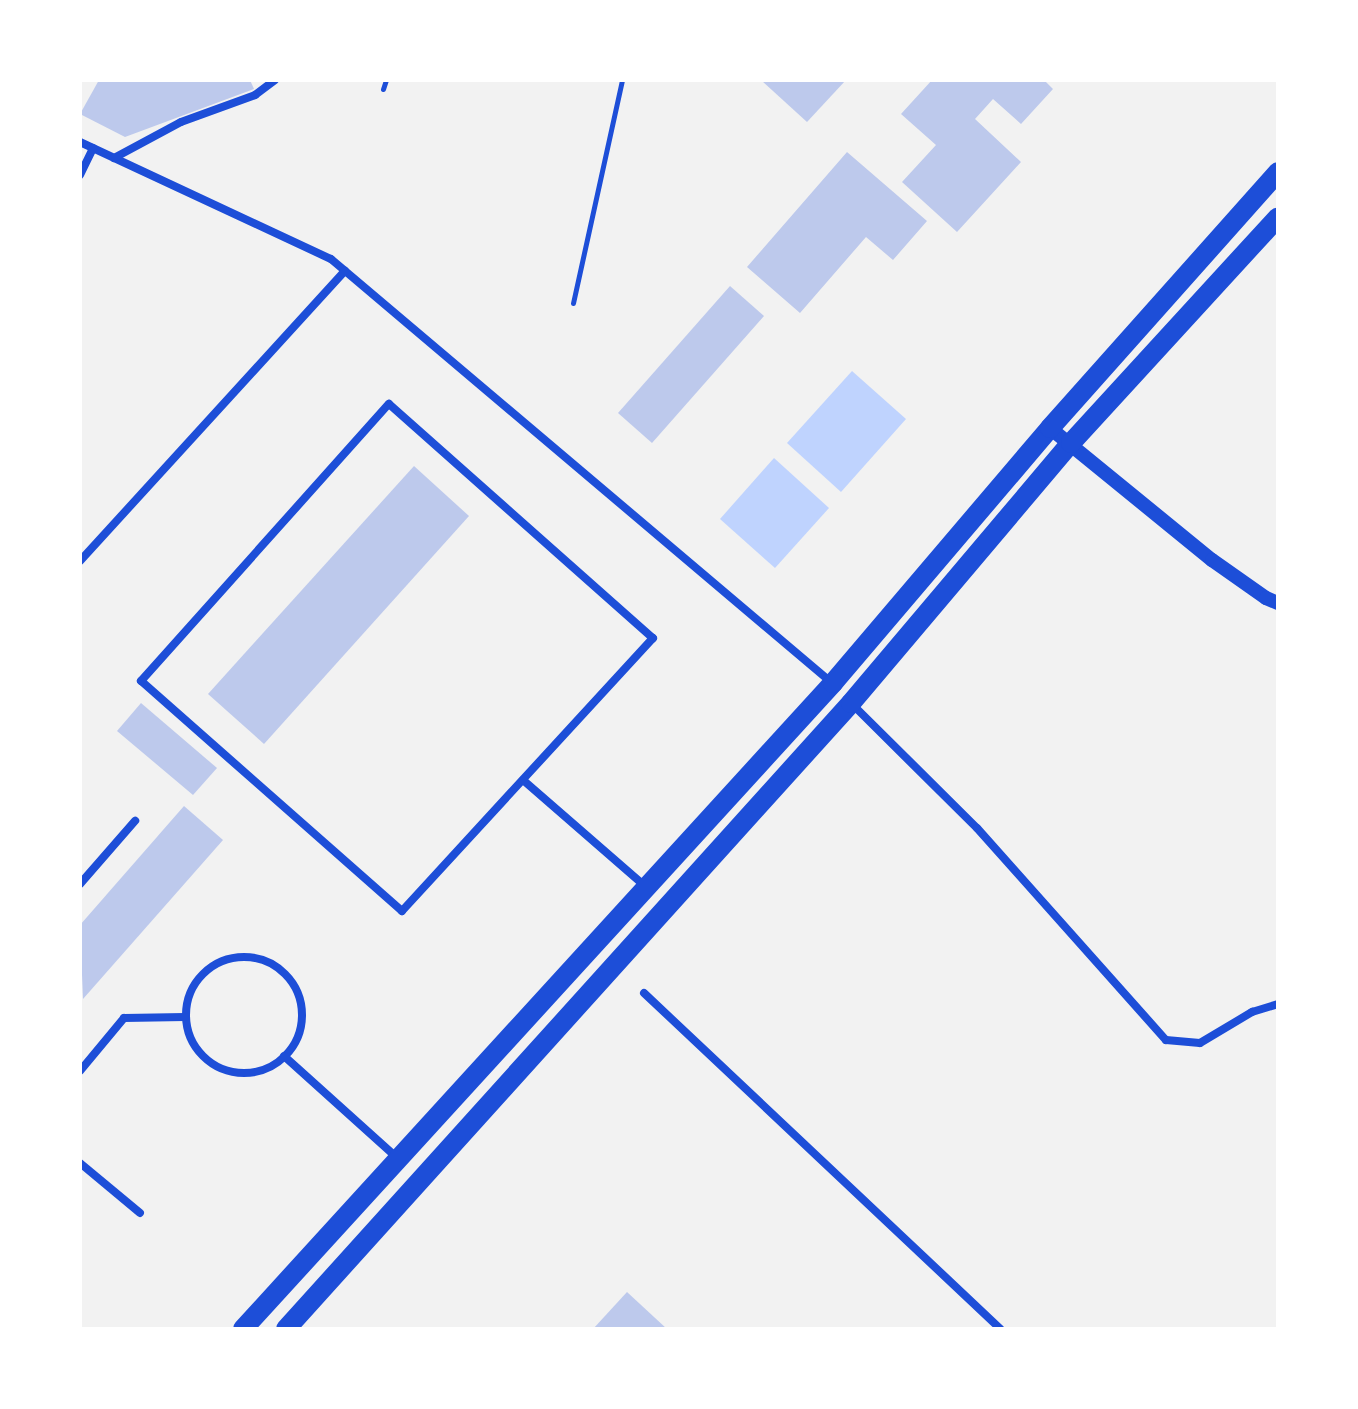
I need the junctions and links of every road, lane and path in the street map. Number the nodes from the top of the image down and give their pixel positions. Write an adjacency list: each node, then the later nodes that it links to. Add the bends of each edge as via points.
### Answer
1 (275, 80): 7 (street, via 255,95 181,122)
2 (386, 80): 4 (path)
3 (622, 80): 12 (path)
4 (383, 89)
5 (80, 142): 6 (street)
6 (93, 148): 7 (street); 9 (street)
7 (114, 158): 11 (street, via 331,259)
8 (1278, 172): 13 (main road)
9 (80, 175)
10 (1278, 217): 14 (main road)
11 (345, 271): 15 (street); 17 (street)
12 (573, 303)
13 (1050, 428): 14 (street); 17 (main road)
14 (1071, 443): 16 (street, via 1212,560); 18 (main road)
15 (80, 561)
16 (1278, 603)
17 (833, 683): 22 (main road)
18 (851, 703): 24 (street, via 977,828 1166,1040 1200,1043 1252,1012); 32 (main road)
19 (523, 780): 19 (street, via 402,911 141,681 389,404 653,638); 22 (street)
20 (135, 821): 21 (street)
21 (80, 884)
22 (646, 888): 28 (main road)
23 (644, 993): 33 (street)
24 (1278, 1004)
25 (185, 1017): 26 (street, via 194,1046 217,1067 246,1073 275,1065); 26 (street, via 192,987 213,965 248,956 271,963 296,987 302,1010 300,1034); 27 (street, via 124,1018)
26 (284, 1056): 28 (street)
27 (81, 1067)
28 (398, 1159): 31 (main road)
29 (80, 1163): 30 (street)
30 (140, 1213)
31 (243, 1329)
32 (286, 1329)
33 (1001, 1329)

